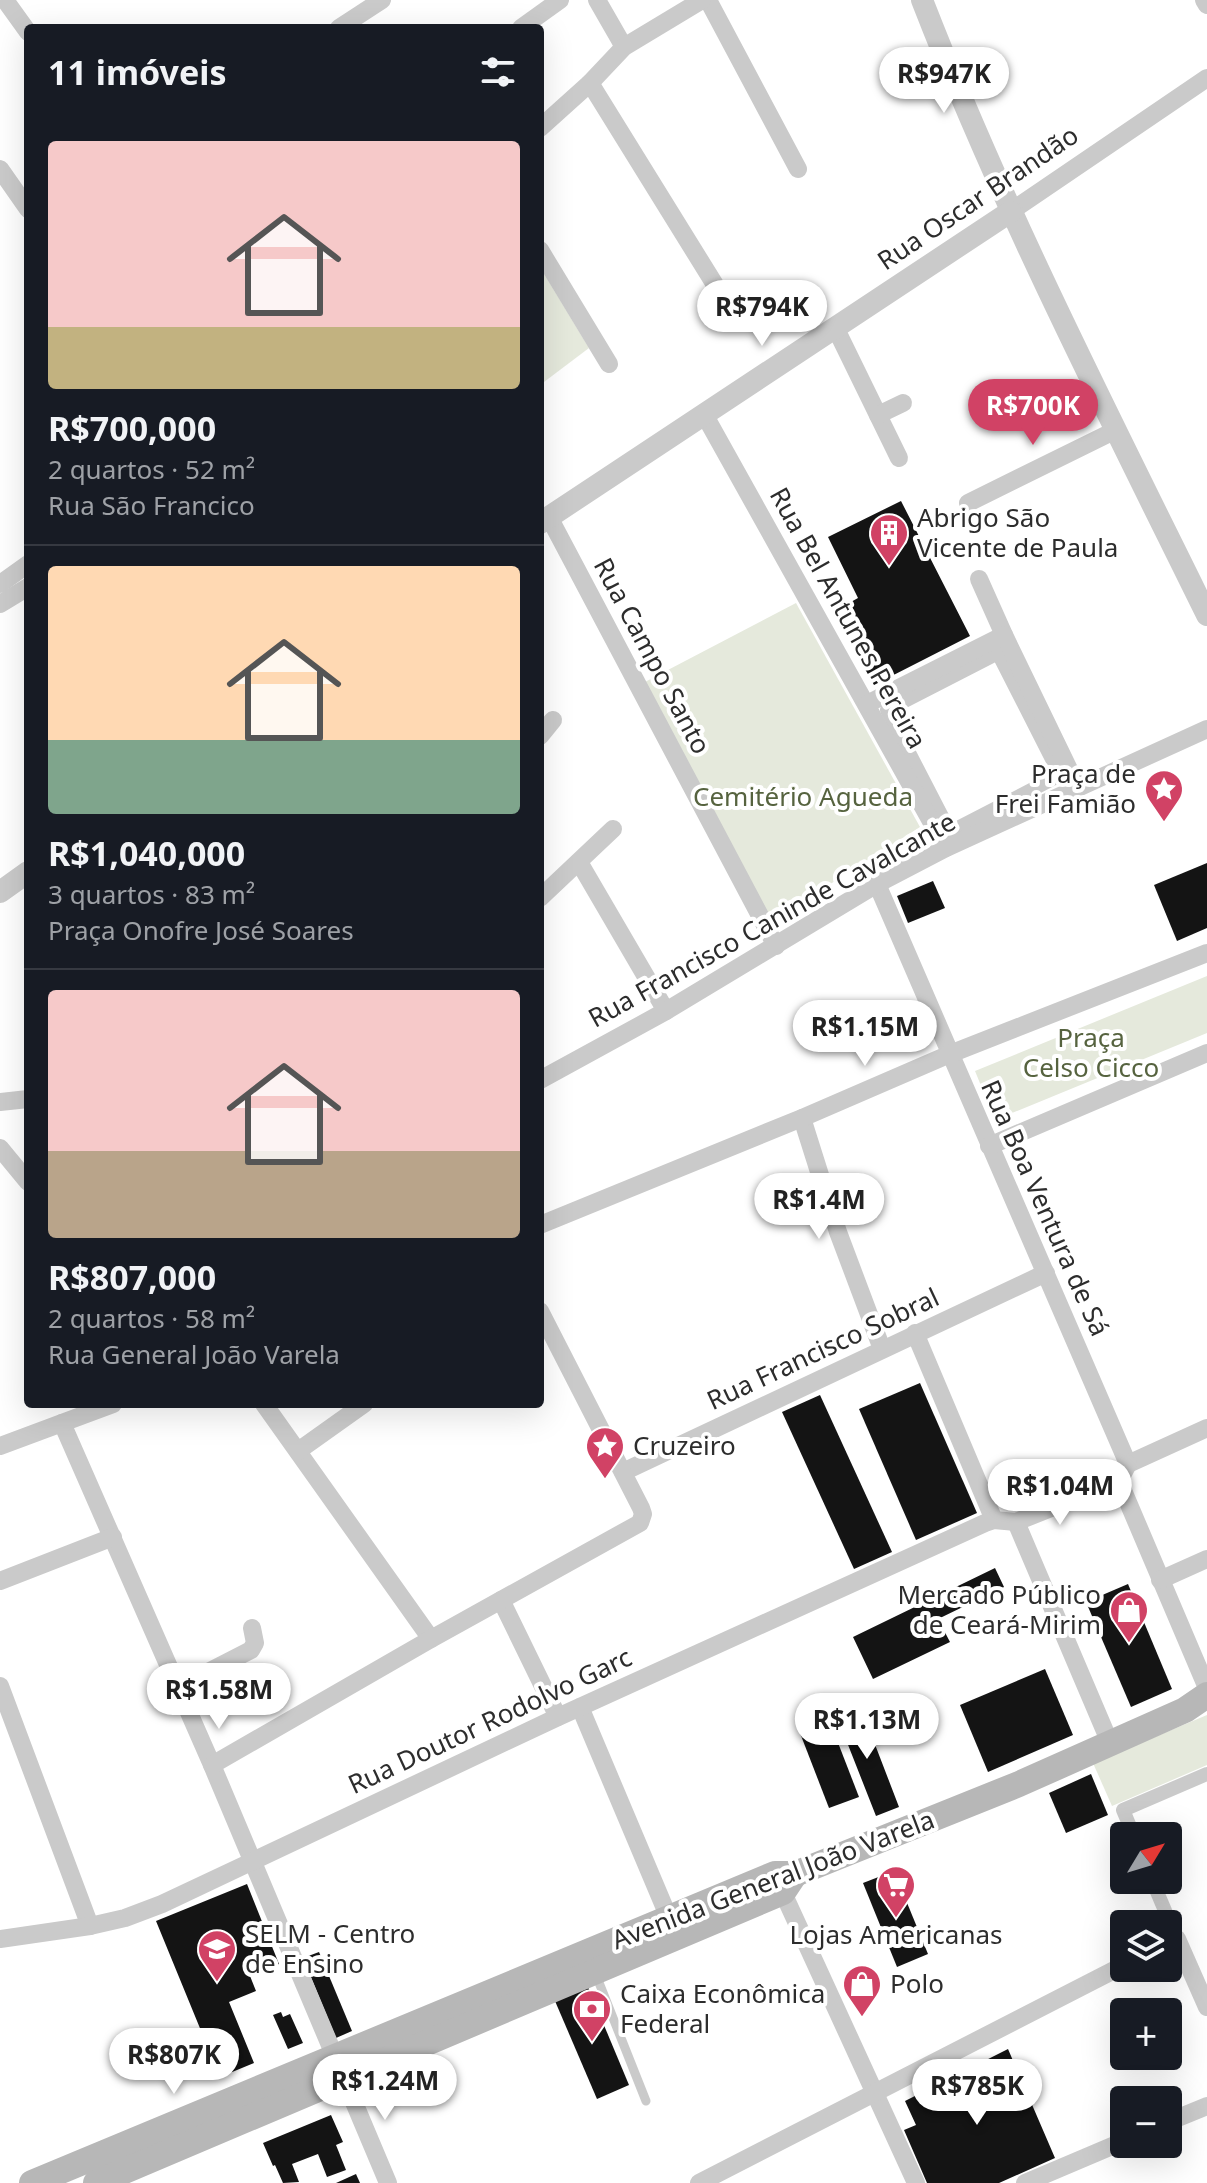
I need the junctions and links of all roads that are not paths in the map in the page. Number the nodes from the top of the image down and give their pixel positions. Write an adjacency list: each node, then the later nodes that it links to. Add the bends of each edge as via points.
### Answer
1 (382, 0): 10 (street)
2 (560, 0): 11 (street)
3 (597, 0): 13 (street)
4 (702, 0): 13 (street)
5 (708, 0): 18 (street)
6 (922, 0): 20 (street)
7 (1204, 0): 8 (street)
8 (1207, 5)
9 (6, 12): 12 (street)
10 (345, 24)
11 (527, 24)
12 (24, 28)
13 (624, 47): 15 (street)
14 (1207, 78): 20 (street, Rua Oscar Brandão)
15 (590, 83): 16 (street); 22 (street)
16 (544, 124)
17 (0, 169): 19 (street)
18 (798, 169)
19 (24, 203)
20 (1010, 212): 23 (street, Rua Oscar Brandão); 28 (street)
21 (544, 257): 24 (street)
22 (717, 288)
23 (835, 327): 26 (street, Rua Oscar Brandão); 27 (street)
24 (609, 364)
25 (903, 403): 27 (street)
26 (704, 414): 31 (street, Rua Oscar Brandão); 39 (street, Rua Bel Antunes Pereira)
27 (878, 415): 29 (street)
28 (1116, 430): 30 (street); 37 (street)
29 (899, 458)
30 (968, 503)
31 (544, 520): 51 (street, Rua Campo Santo)
32 (979, 579): 38 (street)
33 (24, 580): 35 (street)
34 (24, 582): 36 (street)
35 (0, 584)
36 (0, 604)
37 (1207, 615)
38 (1001, 644): 38 (street, via 887,710 950,832 1060,775); 39 (street); 43 (street)
39 (867, 704): 45 (street, Rua Bel Antunes Pereira)
40 (553, 720): 42 (street)
41 (1207, 729): 43 (street, Rua Francisco Caninde Cavalcante)
42 (544, 731)
43 (1078, 788): 45 (street, Rua Francisco Caninde Cavalcante)
44 (613, 829): 46 (street)
45 (946, 848): 48 (street, Rua Francisco Caninde Cavalcante)
46 (579, 862): 50 (street); 53 (street)
47 (24, 875): 49 (street)
48 (877, 884): 51 (street, Rua Francisco Caninde Cavalcante); 55 (street, Rua Boa Ventura de Sá)
49 (0, 892)
50 (544, 894)
51 (776, 946): 53 (street, Rua Francisco Caninde Cavalcante)
52 (1207, 953): 55 (street)
53 (666, 1011): 56 (street, Rua Francisco Caninde Cavalcante)
54 (1207, 1053): 60 (street)
55 (950, 1054): 59 (street); 60 (street, Rua Boa Ventura de Sá)
56 (544, 1078)
57 (24, 1099): 58 (street)
58 (0, 1102)
59 (802, 1118): 64 (street); 68 (street)
60 (989, 1146): 65 (street, Rua Boa Ventura de Sá)
61 (0, 1148): 62 (street)
62 (23, 1176): 63 (street)
63 (0, 1178)
64 (544, 1223)
65 (1046, 1273): 67 (street, Rua Francisco Sobral); 76 (street, Rua Boa Ventura de Sá)
66 (544, 1319): 77 (street)
67 (915, 1333): 68 (street, Rua Francisco Sobral); 79 (street)
68 (882, 1349): 77 (street, Rua Francisco Sobral)
69 (102, 1408): 72 (street)
70 (267, 1408): 75 (street)
71 (358, 1408): 75 (street)
72 (62, 1423): 74 (street); 81 (street)
73 (1207, 1428): 76 (street)
74 (0, 1446)
75 (298, 1451): 87 (street)
76 (1128, 1464): 78 (street)
77 (623, 1472): 85 (street, via 643,1520)
78 (1119, 1481): 80 (street); 83 (street)
79 (994, 1520): 80 (street); 92 (street, Rua Doutor Rodolvo Garc)
80 (1016, 1522): 94 (street)
81 (113, 1537): 84 (street); 89 (street)
82 (1207, 1559): 83 (street)
83 (1160, 1580): 90 (street)
84 (0, 1581)
85 (501, 1600): 87 (street); 93 (street)
86 (252, 1628): 89 (street, via 251,1650)
87 (431, 1639): 95 (street)
88 (0, 1686): 101 (street)
89 (177, 1688): 95 (street)
90 (1207, 1688)
91 (1207, 1695): 94 (main road, Avenida General João Varela)
92 (580, 1707): 93 (street, Rua Doutor Rodolvo Garc); 100 (street)
93 (558, 1717): 98 (street, Rua Doutor Rodolvo Garc)
94 (1110, 1743): 99 (main road, Avenida General João Varela)
95 (212, 1765): 98 (street)
96 (1207, 1774): 97 (street, via 1123,1810)
97 (1128, 1822)
98 (251, 1863): 101 (street, Rua Doutor Rodolvo Garc, via 162,1904); 107 (street)
99 (784, 1880): 100 (main road, Avenida General João Varela); 104 (main road); 108 (street)
100 (669, 1918): 107 (main road, Avenida General João Varela)
101 (90, 1926): 102 (street, Rua Doutor Rodolvo Garc)
102 (0, 1939)
103 (1182, 1960): 106 (street)
104 (595, 1972): 107 (main road); 109 (lane)
105 (1110, 1972): 108 (street)
106 (1207, 2007)
107 (339, 2067): 113 (main road); 114 (main road); 115 (street)
108 (874, 2092): 116 (street); 117 (street)
109 (646, 2101)
110 (1207, 2106): 111 (street)
111 (1182, 2116)
112 (1110, 2147): 118 (street)
113 (32, 2183)
114 (96, 2183)
115 (388, 2183)
116 (699, 2183)
117 (916, 2183)
118 (1025, 2183)

